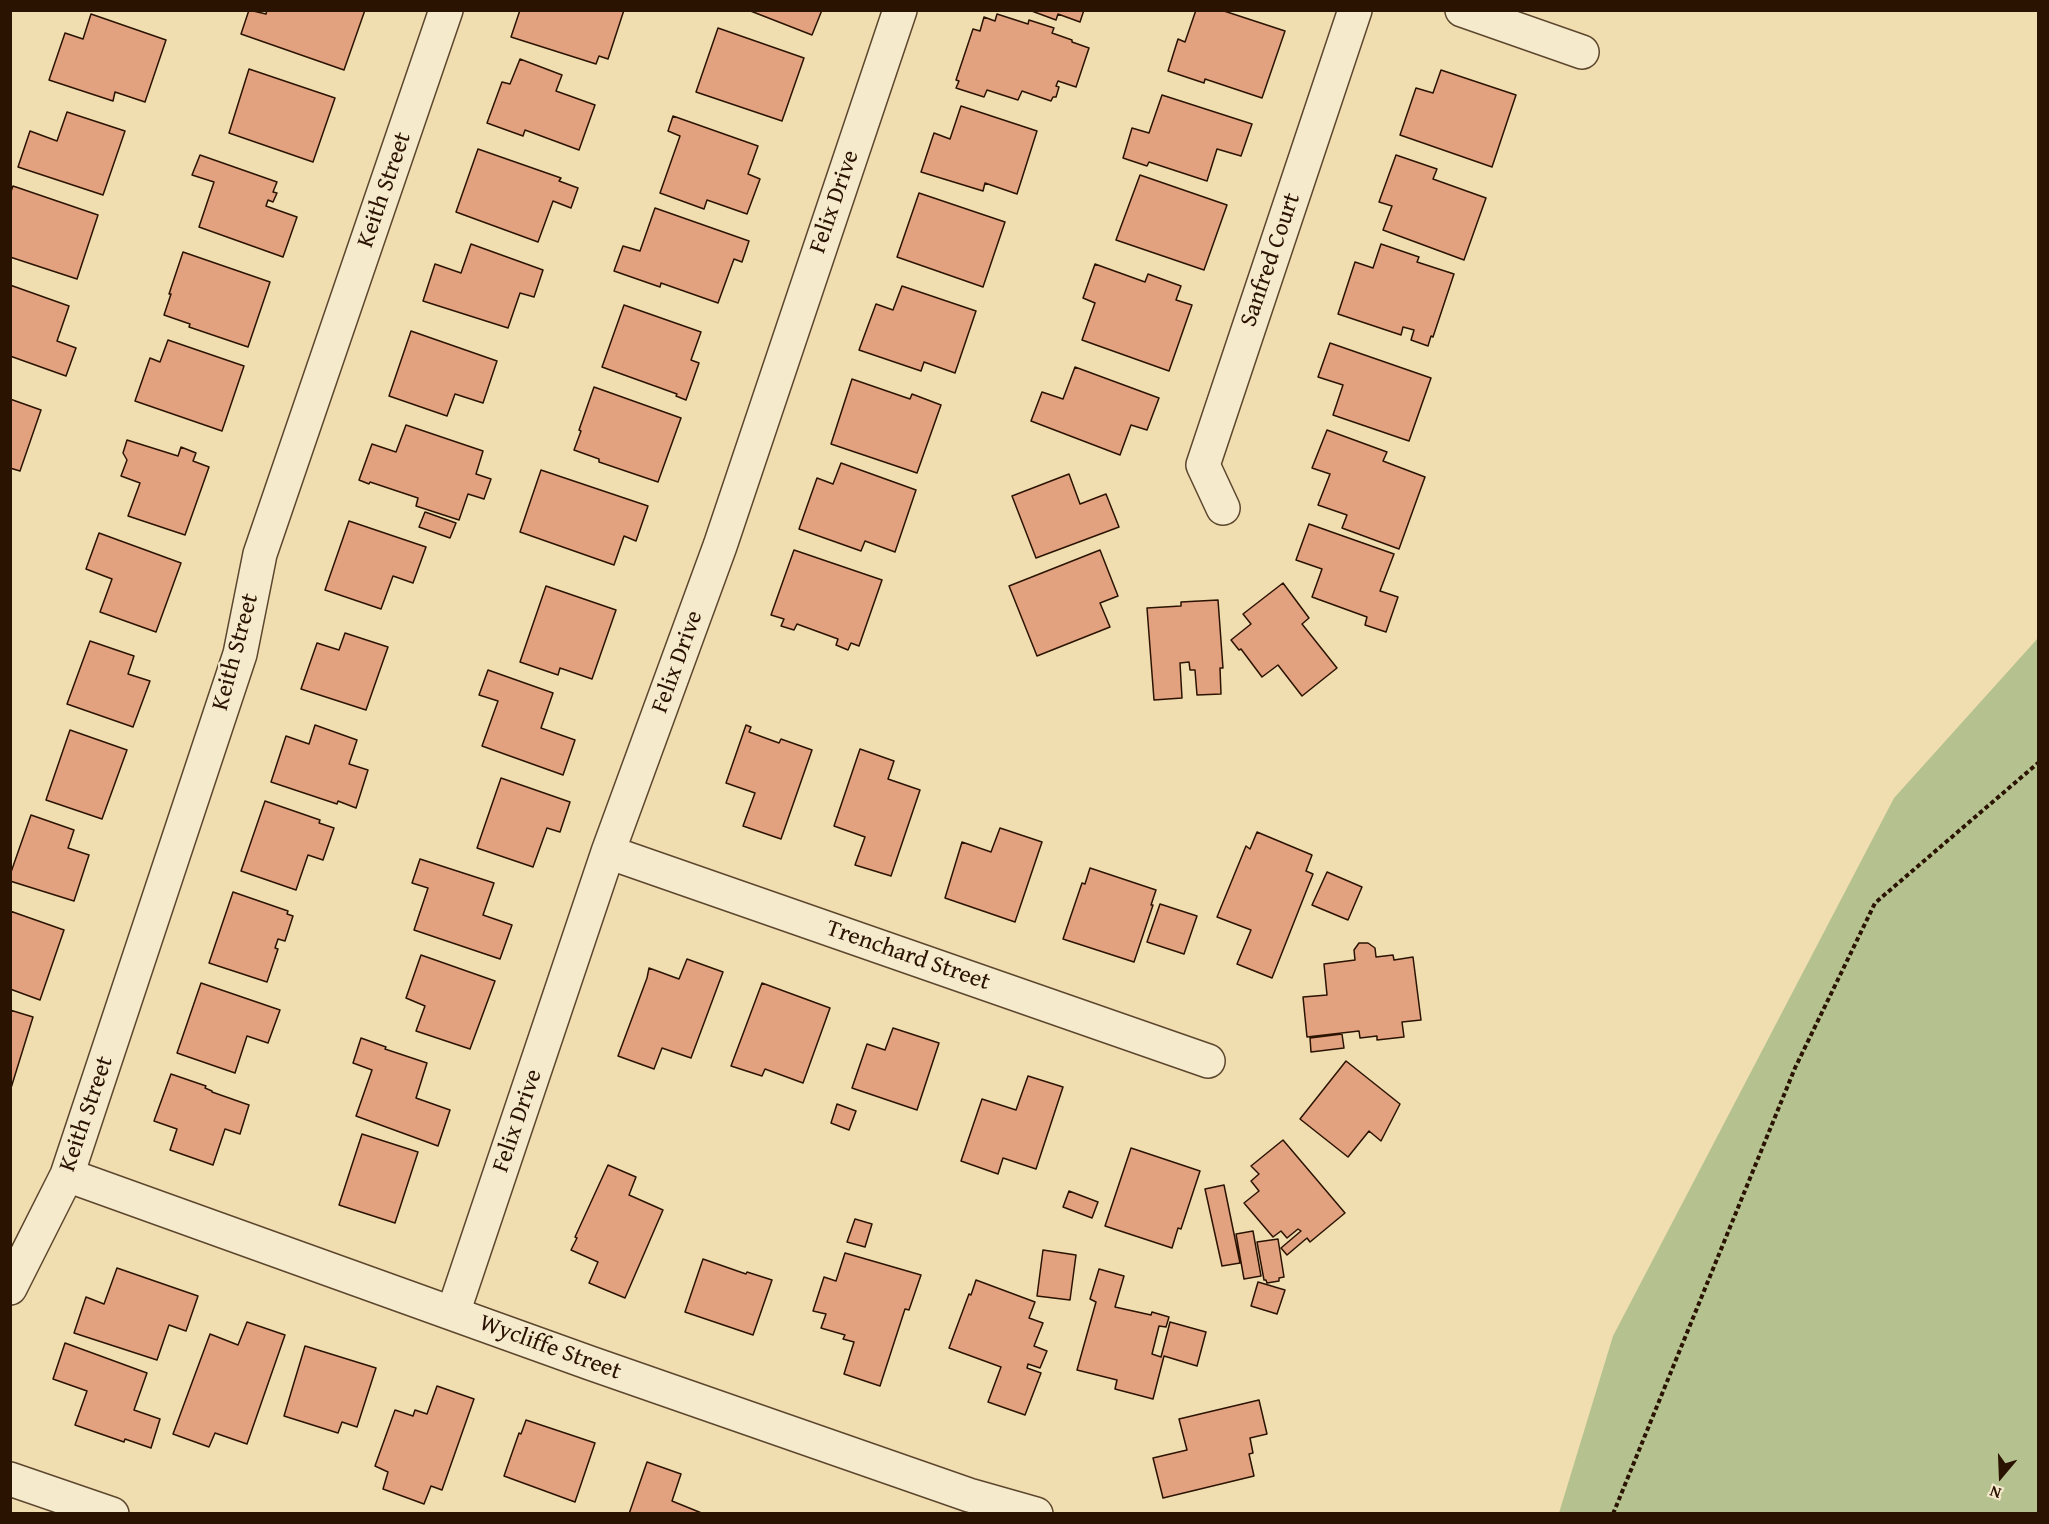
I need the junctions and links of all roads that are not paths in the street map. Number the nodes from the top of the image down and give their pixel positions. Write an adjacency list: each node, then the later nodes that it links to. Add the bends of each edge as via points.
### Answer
1 (446, 10): 9 (street, Keith Street, via 260,554 240,654)
2 (900, 10): 7 (street, Felix Drive, via 720,546)
3 (1355, 10): 6 (street, Sanfred Court, via 1203,465)
4 (1462, 10): 5 (street)
5 (1582, 52)
6 (1223, 508)
7 (608, 852): 8 (street, Trenchard Street); 11 (street, Felix Drive)
8 (1208, 1061)
9 (67, 1175): 10 (street, Keith Street); 11 (street, Wycliffe Street)
10 (10, 1288)
11 (453, 1313): 14 (street, Wycliffe Street, via 958,1491)
12 (10, 1479): 13 (street)
13 (112, 1514)
14 (1036, 1514)

